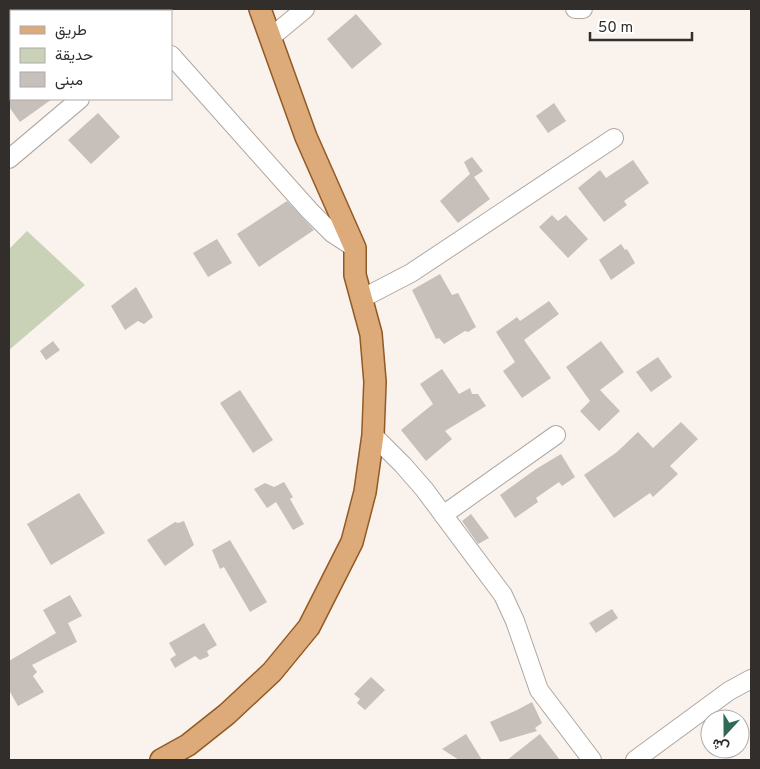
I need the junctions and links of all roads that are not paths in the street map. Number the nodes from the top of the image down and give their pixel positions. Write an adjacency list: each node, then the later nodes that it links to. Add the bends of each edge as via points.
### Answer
1 (260, 9): 5 (main road)
2 (305, 9): 5 (street)
3 (575, 9): 4 (street)
4 (583, 9)
5 (270, 38): 10 (main road, via 306,137)
6 (172, 56): 10 (street, via 309,210 332,233)
7 (79, 100): 9 (street)
8 (614, 138): 11 (street, via 411,273)
9 (9, 159)
10 (355, 248): 11 (main road, via 355,275)
11 (361, 299): 12 (main road, via 371,334 375,382)
12 (373, 435): 14 (street, via 403,465); 17 (main road, via 365,492 352,542 308,627 272,672 227,714 188,745)
13 (556, 435): 14 (street)
14 (443, 515): 16 (street, via 503,595 539,690)
15 (751, 679): 18 (street, via 729,691)
16 (588, 759)
17 (162, 760)
18 (635, 760)

